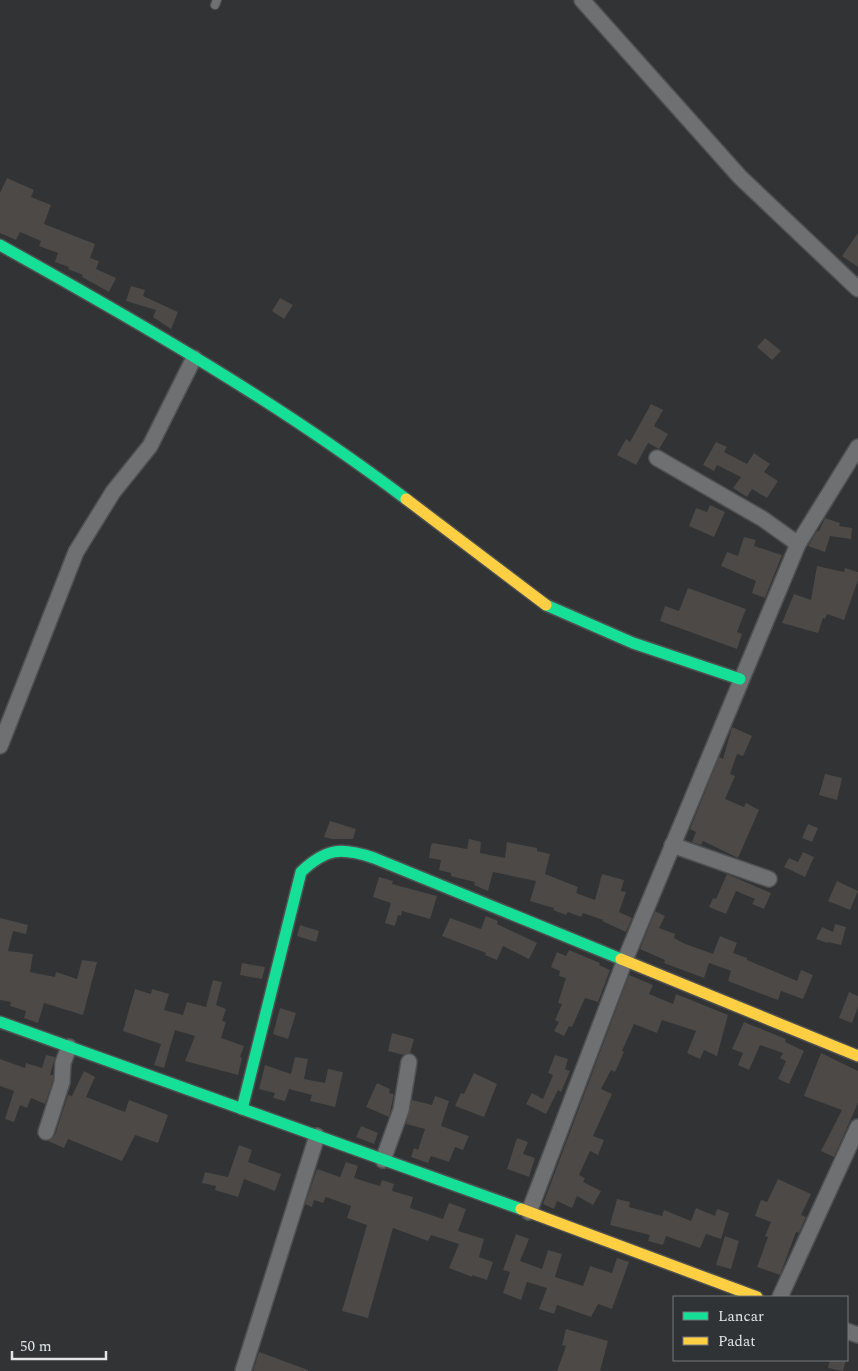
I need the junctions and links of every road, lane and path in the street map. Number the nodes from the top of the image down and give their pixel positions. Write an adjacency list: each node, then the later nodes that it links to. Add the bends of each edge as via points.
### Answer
1 (582, 0): 3 (street, via 740,177)
2 (0, 245): 4 (street, via 98,298)
3 (858, 289)
4 (194, 358): 8 (street, via 330,444 551,609 633,644); 9 (street, via 150,446 113,492 76,552)
5 (858, 447): 7 (street)
6 (657, 458): 7 (street, via 763,519)
7 (798, 544): 8 (street)
8 (740, 679): 10 (street)
9 (0, 746)
10 (672, 845): 11 (street); 12 (street)
11 (769, 879)
12 (625, 960): 15 (street); 17 (street, via 403,868 342,849 323,852 301,872); 22 (street)
13 (1, 1027): 14 (street)
14 (69, 1047): 17 (street); 19 (street)
15 (858, 1056)
16 (409, 1062): 21 (street, via 401,1110)
17 (242, 1109): 20 (street)
18 (858, 1127): 24 (street)
19 (46, 1132)
20 (317, 1136): 21 (street); 25 (street)
21 (383, 1160): 22 (street)
22 (529, 1212): 23 (street)
23 (754, 1296)
24 (780, 1296)
25 (243, 1371)

